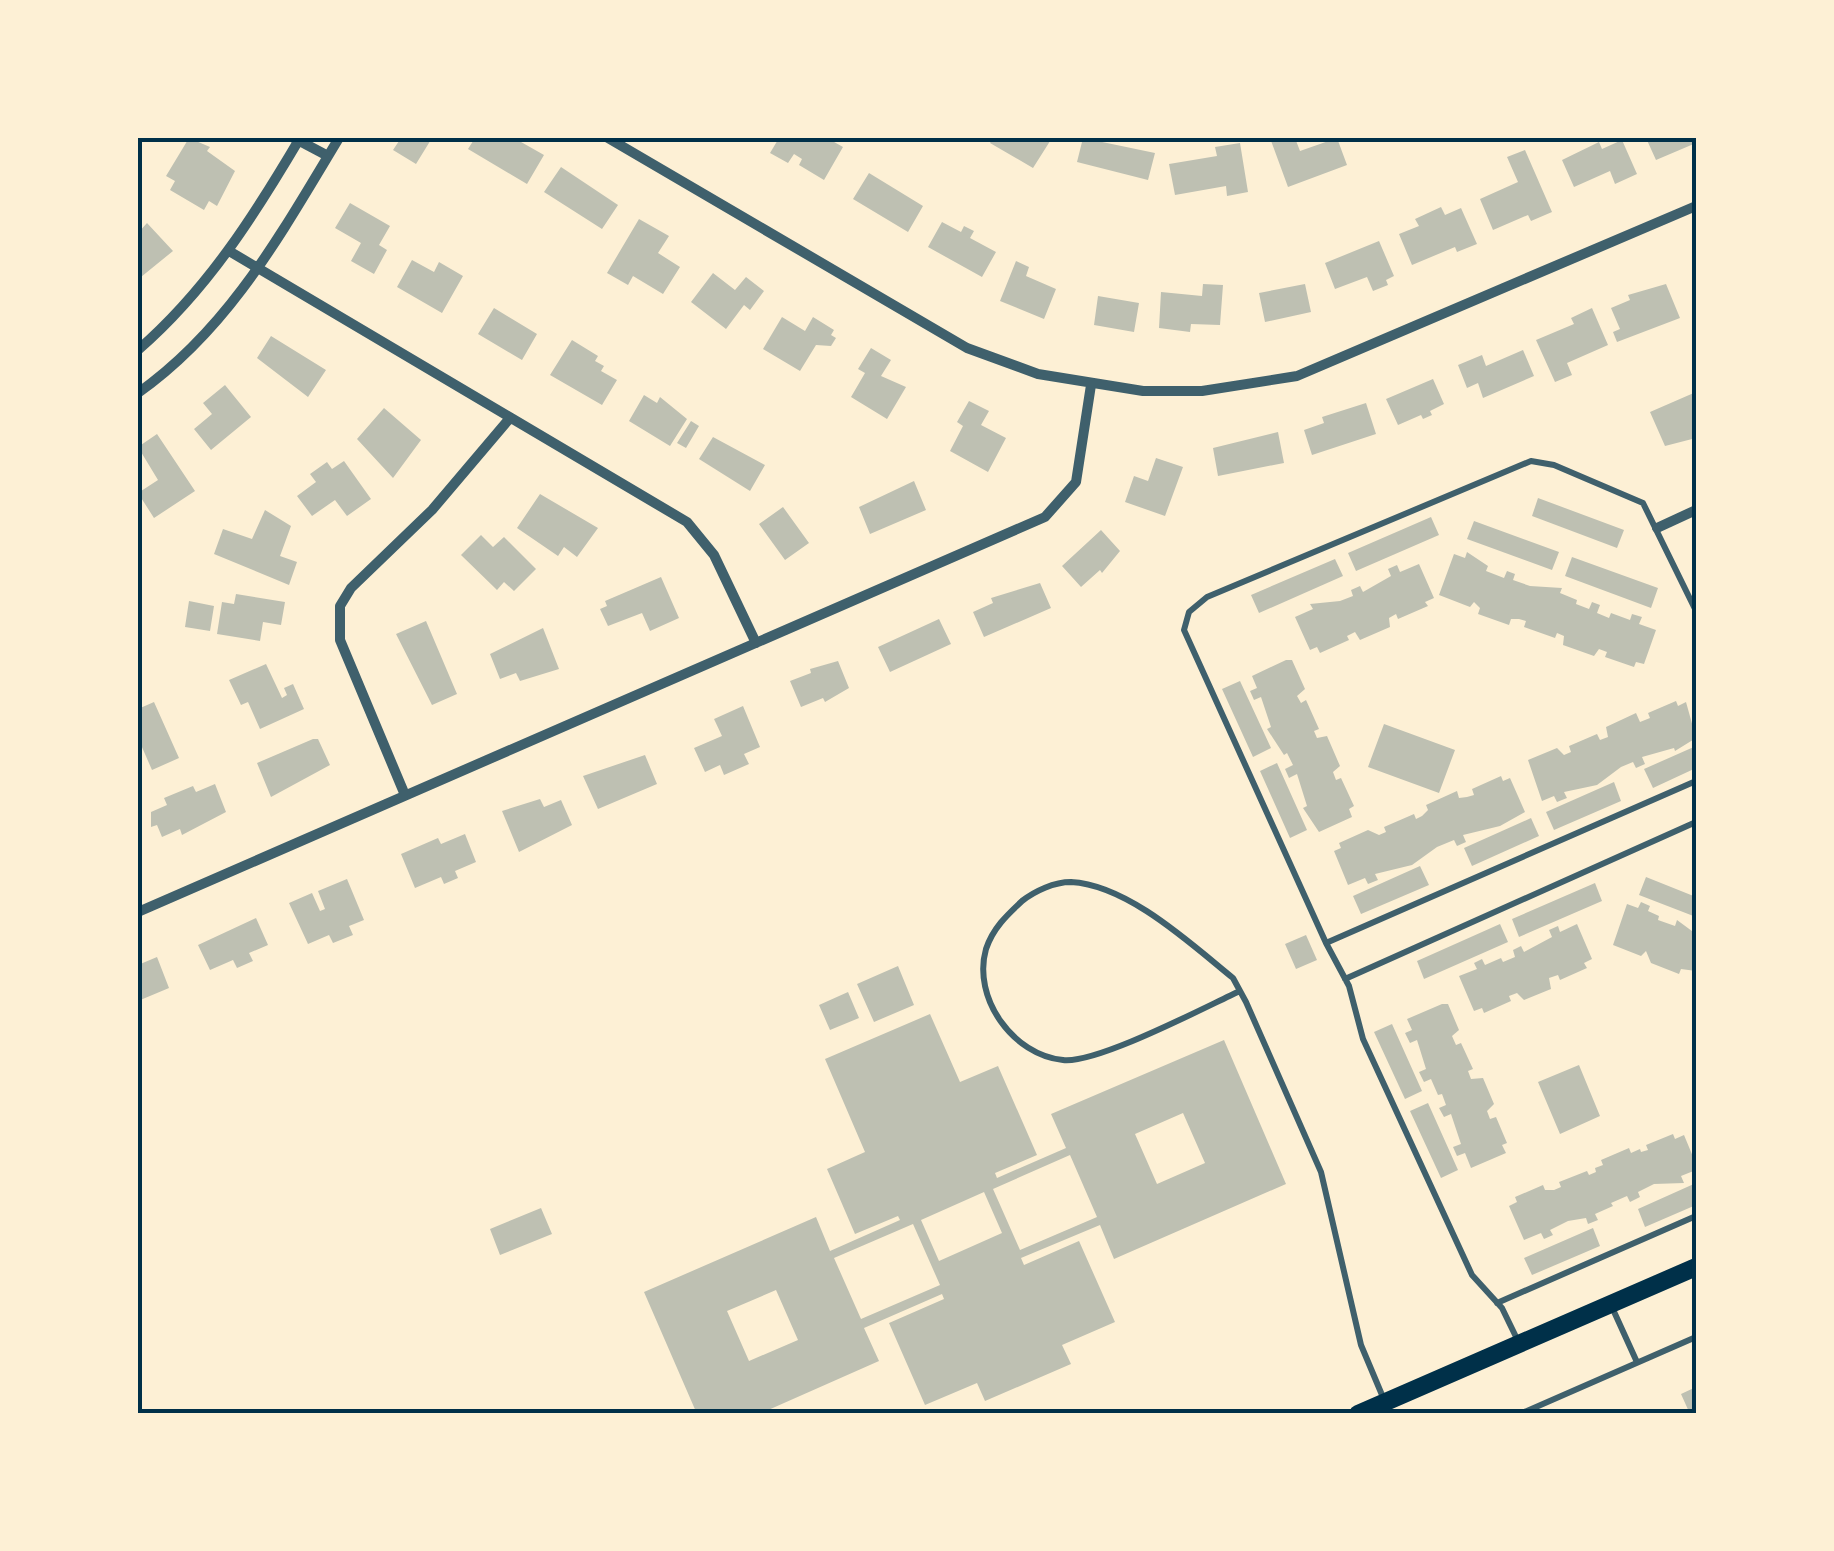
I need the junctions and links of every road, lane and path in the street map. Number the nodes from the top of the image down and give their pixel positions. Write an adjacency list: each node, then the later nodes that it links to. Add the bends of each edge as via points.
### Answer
1 (298, 138): 4 (street); 6 (street)
2 (339, 138): 4 (street)
3 (608, 138): 9 (street, via 967,348)
4 (328, 156): 7 (street)
5 (1696, 206): 9 (street, via 1297,376 1202,391)
6 (230, 250): 7 (street); 8 (street, via 197,294)
7 (260, 269): 10 (street, via 206,334); 11 (street)
8 (138, 350)
9 (1091, 385): 15 (street, via 1076,482 1044,517)
10 (138, 393)
11 (510, 418): 15 (street, via 687,522 714,555); 17 (street, via 340,606 340,640)
12 (1696, 510): 13 (street)
13 (1657, 528): 14 (lane); 20 (lane, via 1643,503 1531,461 1207,598 1189,612 1184,630 1197,666)
14 (1696, 611)
15 (756, 643): 17 (street)
16 (1696, 781): 20 (lane)
17 (406, 795): 19 (street)
18 (1696, 822): 21 (lane)
19 (138, 911)
20 (1326, 943): 21 (lane)
21 (1345, 979): 25 (lane, via 1363,1040 1444,1219 1472,1276)
22 (1240, 991): 22 (lane, via 1164,921 1070,882 1034,891 1000,921 986,951 984,990 1002,1025 1028,1048 1065,1061 1102,1052); 30 (lane, via 1321,1172 1361,1345)
23 (1696, 1216): 25 (lane)
24 (1696, 1267): 26 (main road)
25 (1497, 1303): 28 (lane)
26 (1610, 1304): 28 (main road); 29 (lane)
27 (1696, 1337): 29 (lane)
28 (1520, 1344): 30 (main road)
29 (1636, 1360): 32 (lane)
30 (1387, 1408): 31 (main road)
31 (1358, 1414)
32 (1520, 1414)

